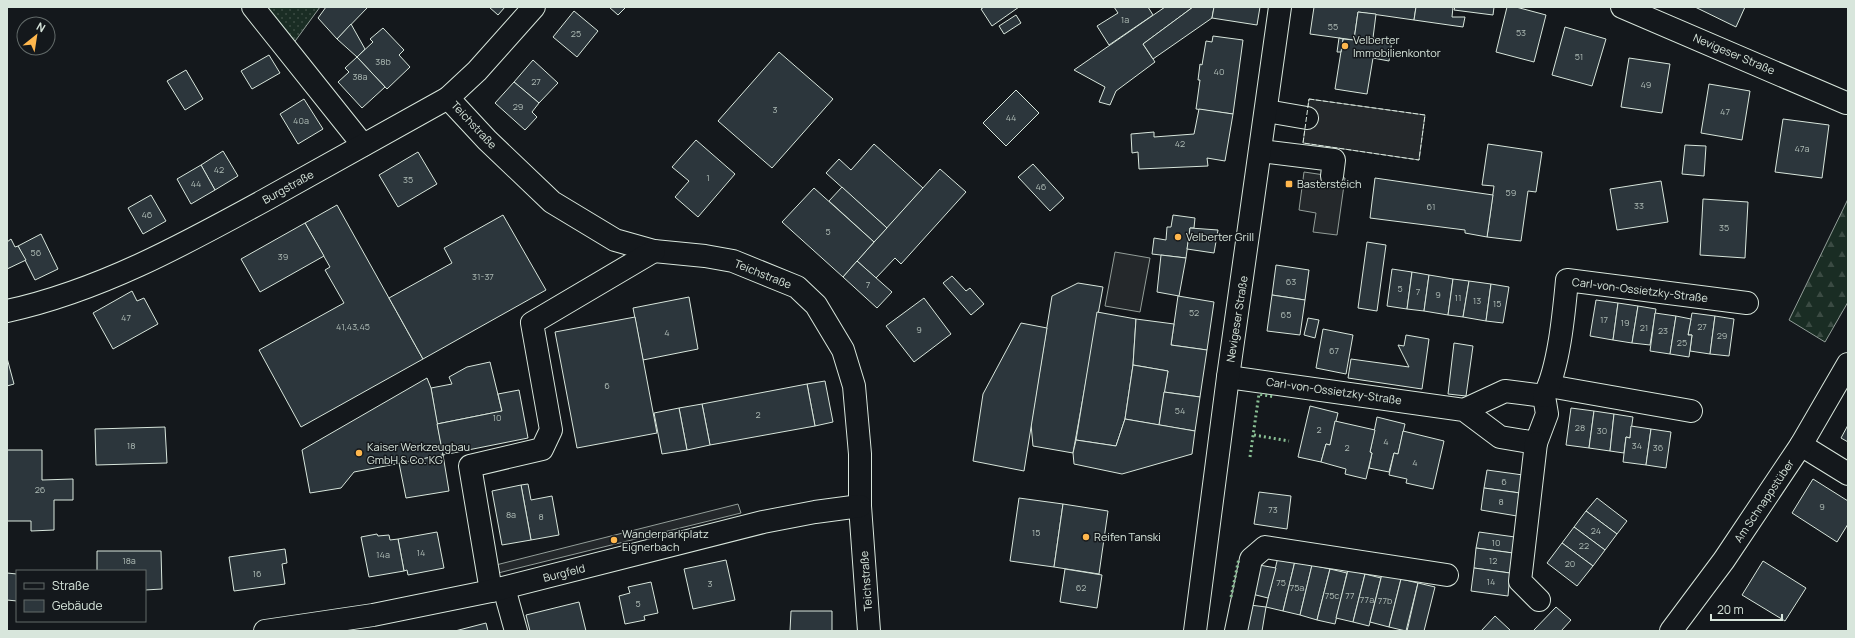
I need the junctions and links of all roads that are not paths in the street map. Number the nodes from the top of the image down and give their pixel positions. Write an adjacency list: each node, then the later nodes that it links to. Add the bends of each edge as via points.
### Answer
1 (253, 7): 9 (street)
2 (534, 7): 5 (street, Burgstraße, via 477,71)
3 (1280, 7): 7 (street, Nevigeser Straße)
4 (1622, 7): 6 (street, Nevigeser Straße)
5 (448, 98): 9 (street, Burgstraße); 12 (street, Teichstraße, via 487,140 552,202 615,240)
6 (1846, 103)
7 (1266, 112): 8 (street); 10 (street, Nevigeser Straße)
8 (1307, 118)
9 (363, 145): 14 (street, Burgstraße, via 205,233 124,272 42,303)
10 (1261, 151): 11 (street, via 1334,160); 16 (street, Nevigeser Straße)
11 (1332, 176)
12 (654, 251): 23 (street, Teichstraße, via 733,261 796,287 816,305 843,350 854,386 860,454); 25 (street, via 532,323 551,430 542,449 470,466)
13 (1747, 303): 17 (street, Carl-von-Ossietzky-Straße, via 1567,280 1562,327)
14 (7, 311)
15 (1848, 364): 21 (street, Am Schnappstüber)
16 (1228, 377): 18 (street, Carl-von-Ossietzky-Straße); 31 (street, Nevigeser Straße)
17 (1546, 391): 18 (street, via 1505,391); 19 (street); 20 (street, Carl-von-Ossietzky-Straße, via 1547,414)
18 (1464, 410): 20 (street, Carl-von-Ossietzky-Straße, via 1500,437)
19 (1691, 411)
20 (1536, 443): 26 (street, Carl-von-Ossietzky-Straße, via 1520,581)
21 (1802, 446): 22 (street); 33 (street, Am Schnappstüber, via 1724,560)
22 (1848, 474)
23 (860, 506): 25 (street, Burgfeld, via 763,522); 30 (street, Teichstraße)
24 (1447, 575): 32 (street, via 1265,547 1251,559)
25 (497, 590): 27 (street, Burgfeld); 29 (street)
26 (1539, 600)
27 (329, 626): 28 (street, Burgfeld)
28 (265, 631)
29 (516, 631)
30 (869, 631)
31 (1195, 631)
32 (1236, 631)
33 (1671, 631)

